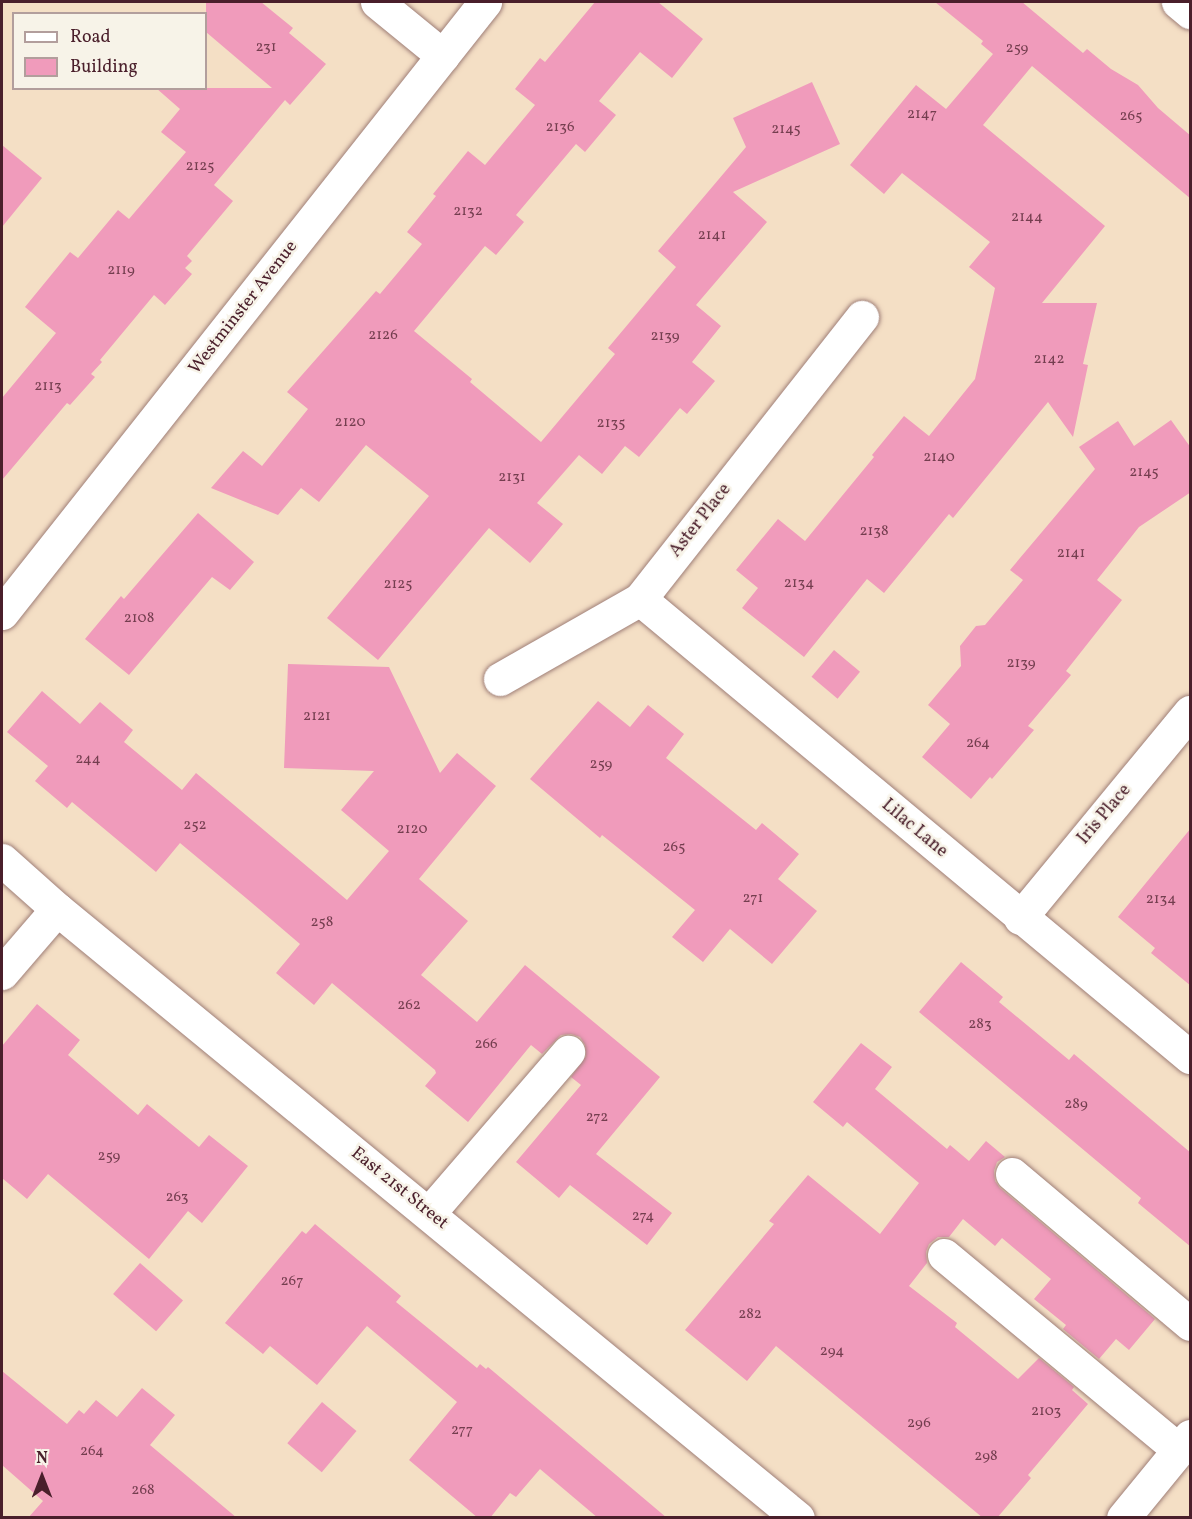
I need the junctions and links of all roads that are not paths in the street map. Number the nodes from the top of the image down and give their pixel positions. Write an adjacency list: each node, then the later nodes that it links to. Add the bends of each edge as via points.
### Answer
1 (377, 2): 5 (street)
2 (485, 2): 5 (street, Westminster Avenue)
3 (1178, 2): 4 (street)
4 (1191, 12)
5 (443, 56): 8 (street, Westminster Avenue)
6 (862, 317): 7 (street, Aster Place)
7 (640, 600): 9 (street, Aster Place); 13 (street, Lilac Lane)
8 (2, 614)
9 (500, 680)
10 (1191, 712): 13 (street, Iris Place)
11 (2, 860): 12 (street, East 21st Street)
12 (57, 909): 14 (street); 18 (street, East 21st Street)
13 (1020, 918): 16 (street, Lilac Lane)
14 (2, 973)
15 (568, 1052): 18 (street)
16 (1191, 1057)
17 (1012, 1174): 20 (street)
18 (429, 1213): 22 (street, East 21st Street)
19 (944, 1255): 21 (street)
20 (1191, 1324)
21 (1185, 1443): 23 (street)
22 (798, 1518)
23 (1123, 1518)

